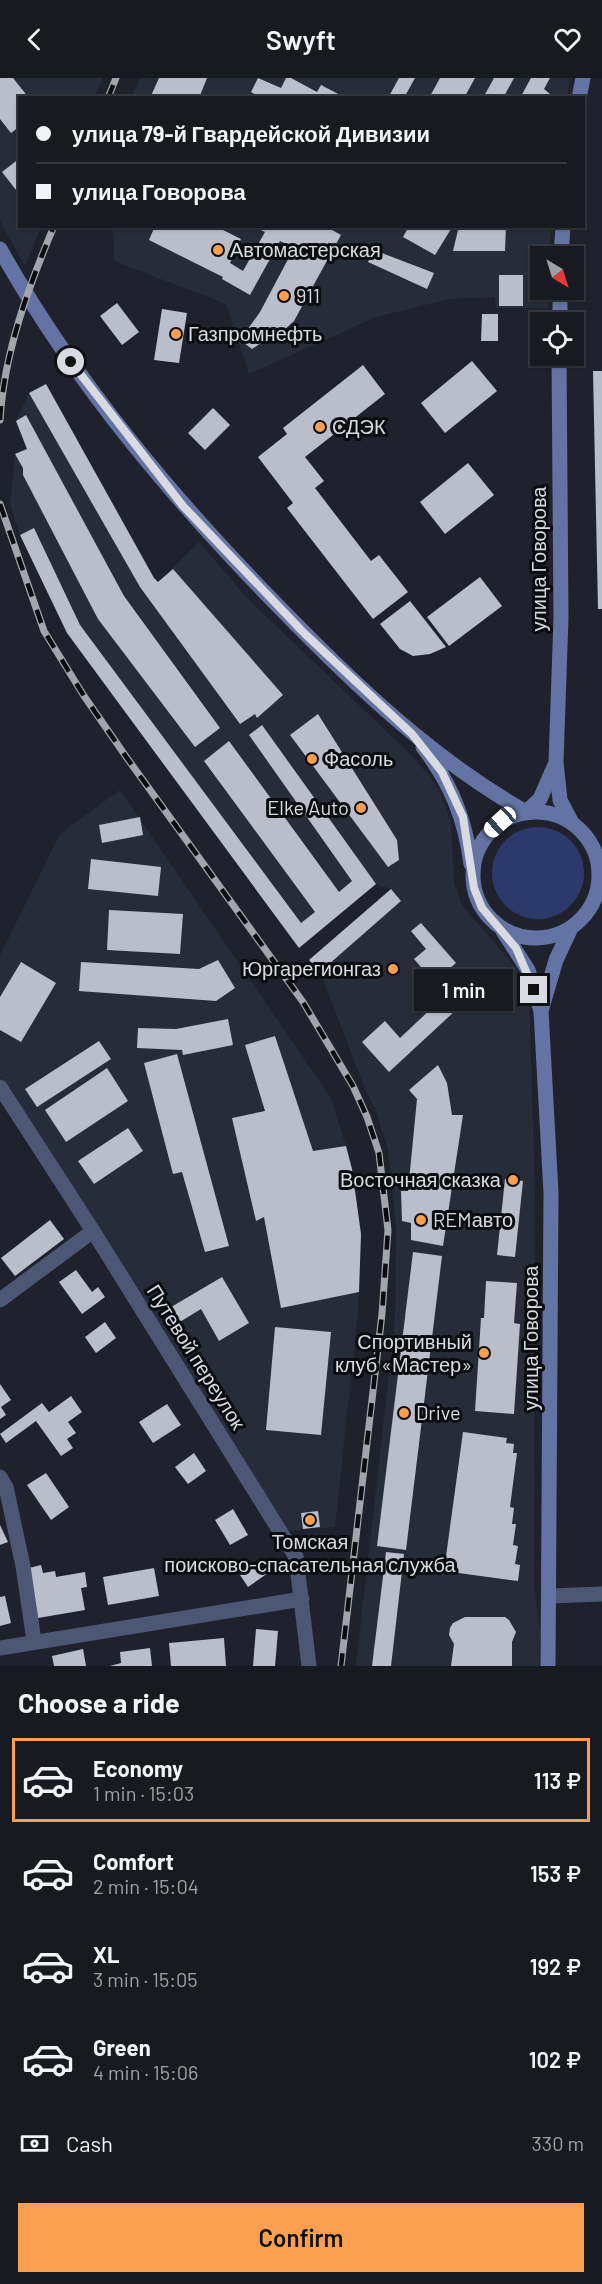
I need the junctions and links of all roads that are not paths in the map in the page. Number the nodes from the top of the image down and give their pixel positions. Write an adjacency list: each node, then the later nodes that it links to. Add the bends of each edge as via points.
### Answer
1 (583, 78): 2 (street)
2 (579, 96)
3 (563, 228): 4 (street)
4 (562, 246)
5 (0, 249): 7 (street, via 26,296 82,378 183,506 304,633)
6 (559, 366): 8 (street, улица Говорова, via 561,618)
7 (412, 734): 9 (street); 12 (street, via 454,794)
8 (556, 762): 9 (street, via 540,799); 10 (street, via 560,800)
9 (526, 812): 10 (street, via 558,815); 12 (street, via 500,822 488,833 478,848)
10 (577, 827): 11 (street); 14 (street, via 593,847 599,875 598,890)
11 (602, 844)
12 (472, 873): 16 (street, via 482,908)
13 (602, 900): 14 (street)
14 (585, 915): 15 (street)
15 (570, 930): 16 (street, via 536,938); 17 (street, улица Говорова, via 556,960)
16 (503, 931): 17 (street, улица Говорова, via 528,970)
17 (541, 1011): 23 (street, улица Говорова, via 551,1193)
18 (0, 1087): 19 (street, Путевой переулок)
19 (93, 1231): 20 (street); 24 (street, Путевой переулок, via 296,1557)
20 (0, 1300)
21 (0, 1477): 25 (street, via 6,1487 23,1566)
22 (602, 1594): 23 (street)
23 (550, 1596): 28 (street, улица Говорова)
24 (302, 1599): 25 (street); 27 (street, Путевой переулок)
25 (34, 1641): 26 (street)
26 (0, 1648)
27 (309, 1666)
28 (548, 1666)

